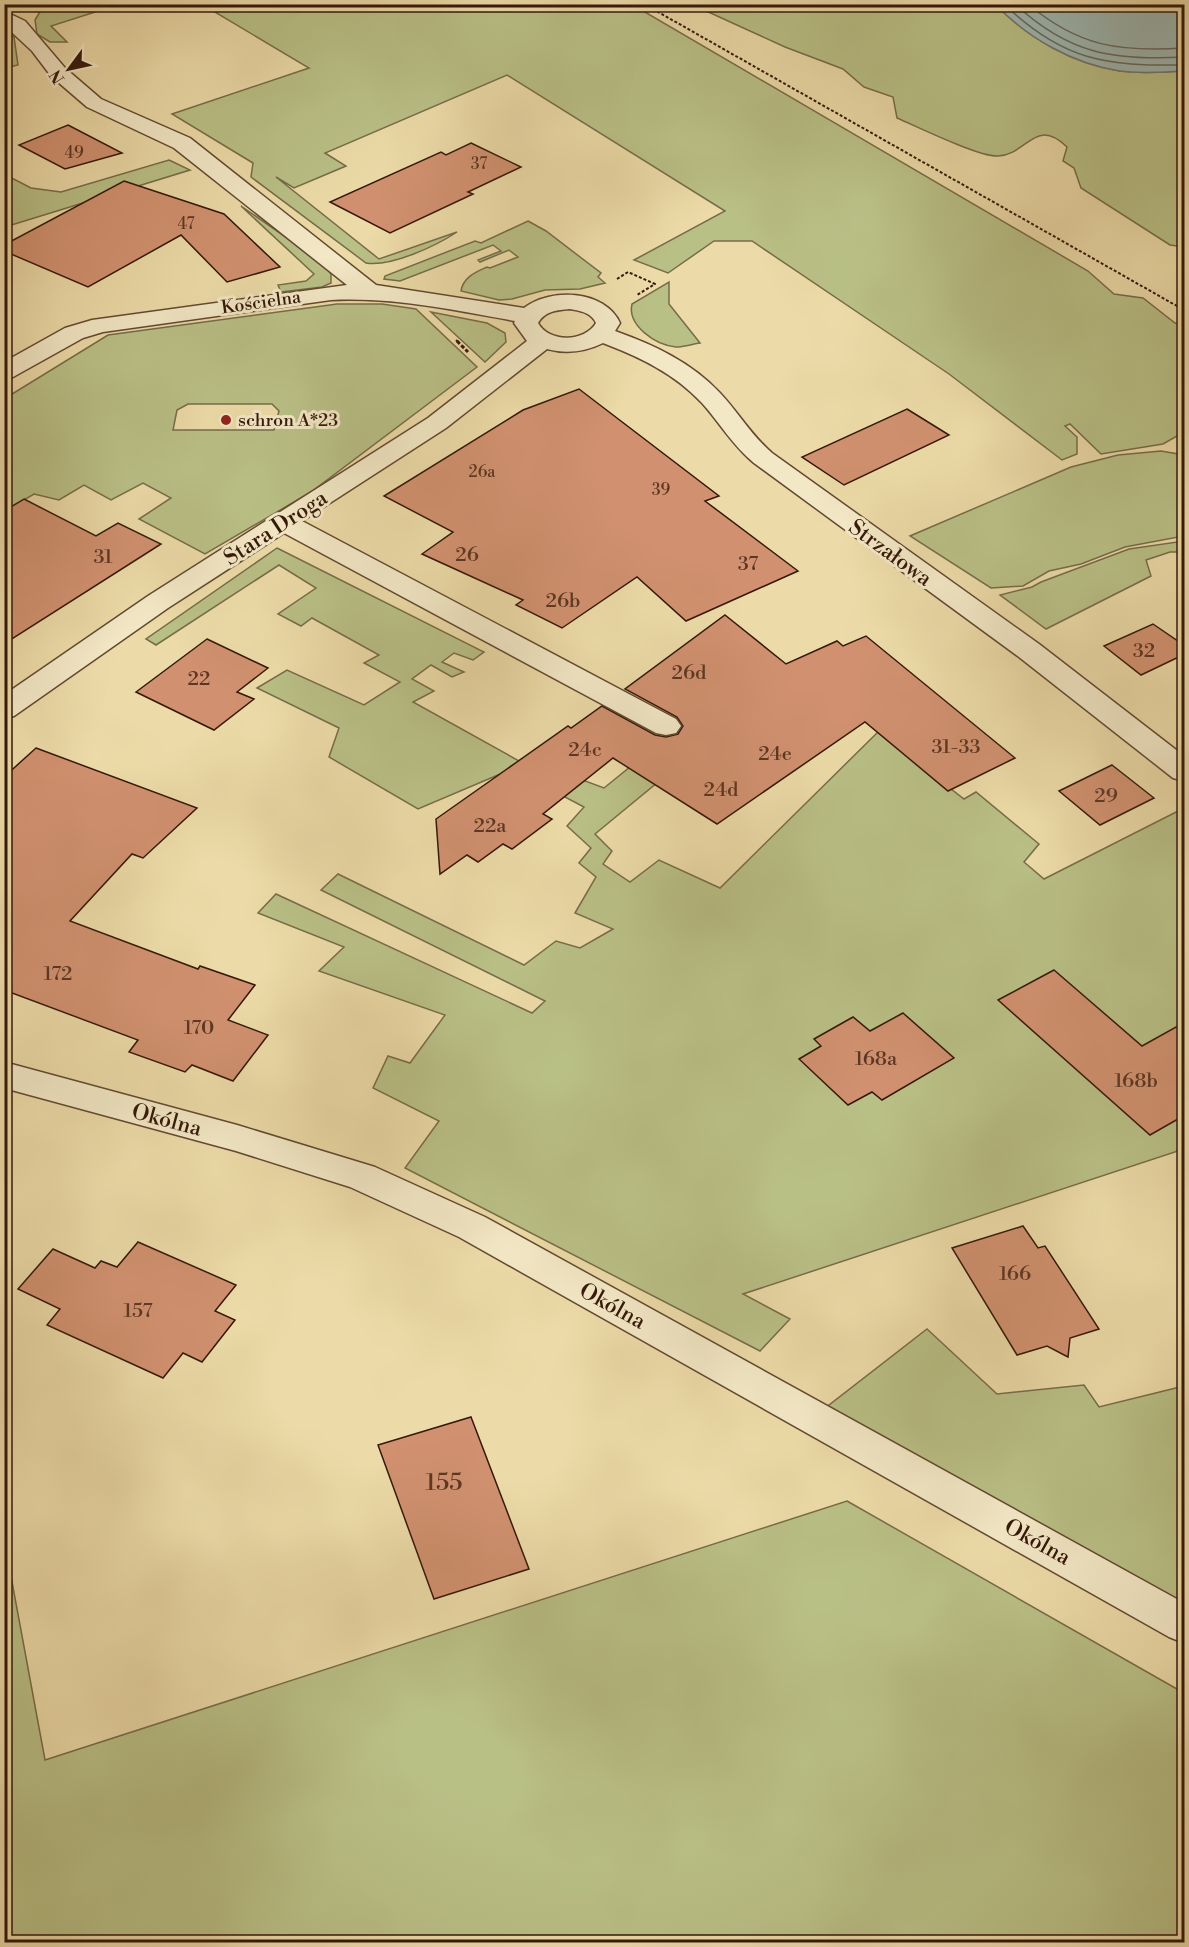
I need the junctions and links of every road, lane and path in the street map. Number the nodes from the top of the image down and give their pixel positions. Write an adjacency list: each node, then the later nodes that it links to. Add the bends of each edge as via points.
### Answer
1 (644, 4): 4 (path)
2 (16, 18): 3 (street, via 57,72 93,103 183,143)
3 (369, 291): 5 (street, Kościelna); 8 (street, Kościelna, via 331,292 112,322 74,333)
4 (1185, 310)
5 (529, 316): 6 (street, via 545,305 582,303 606,317 606,329); 7 (street, via 528,329)
6 (601, 334): 7 (street, via 581,343); 12 (street, Strzałowa, via 652,353 684,372 710,397 747,446 1063,674)
7 (543, 340): 9 (street, Stara Droga, via 436,423)
8 (4, 372)
9 (283, 522): 10 (street, Stara Droga, via 158,602); 11 (street)
10 (4, 709)
11 (666, 726)
12 (1185, 771)
13 (4, 1075): 14 (street, Okólna, via 237,1138 362,1177 472,1227)
14 (1185, 1624)

